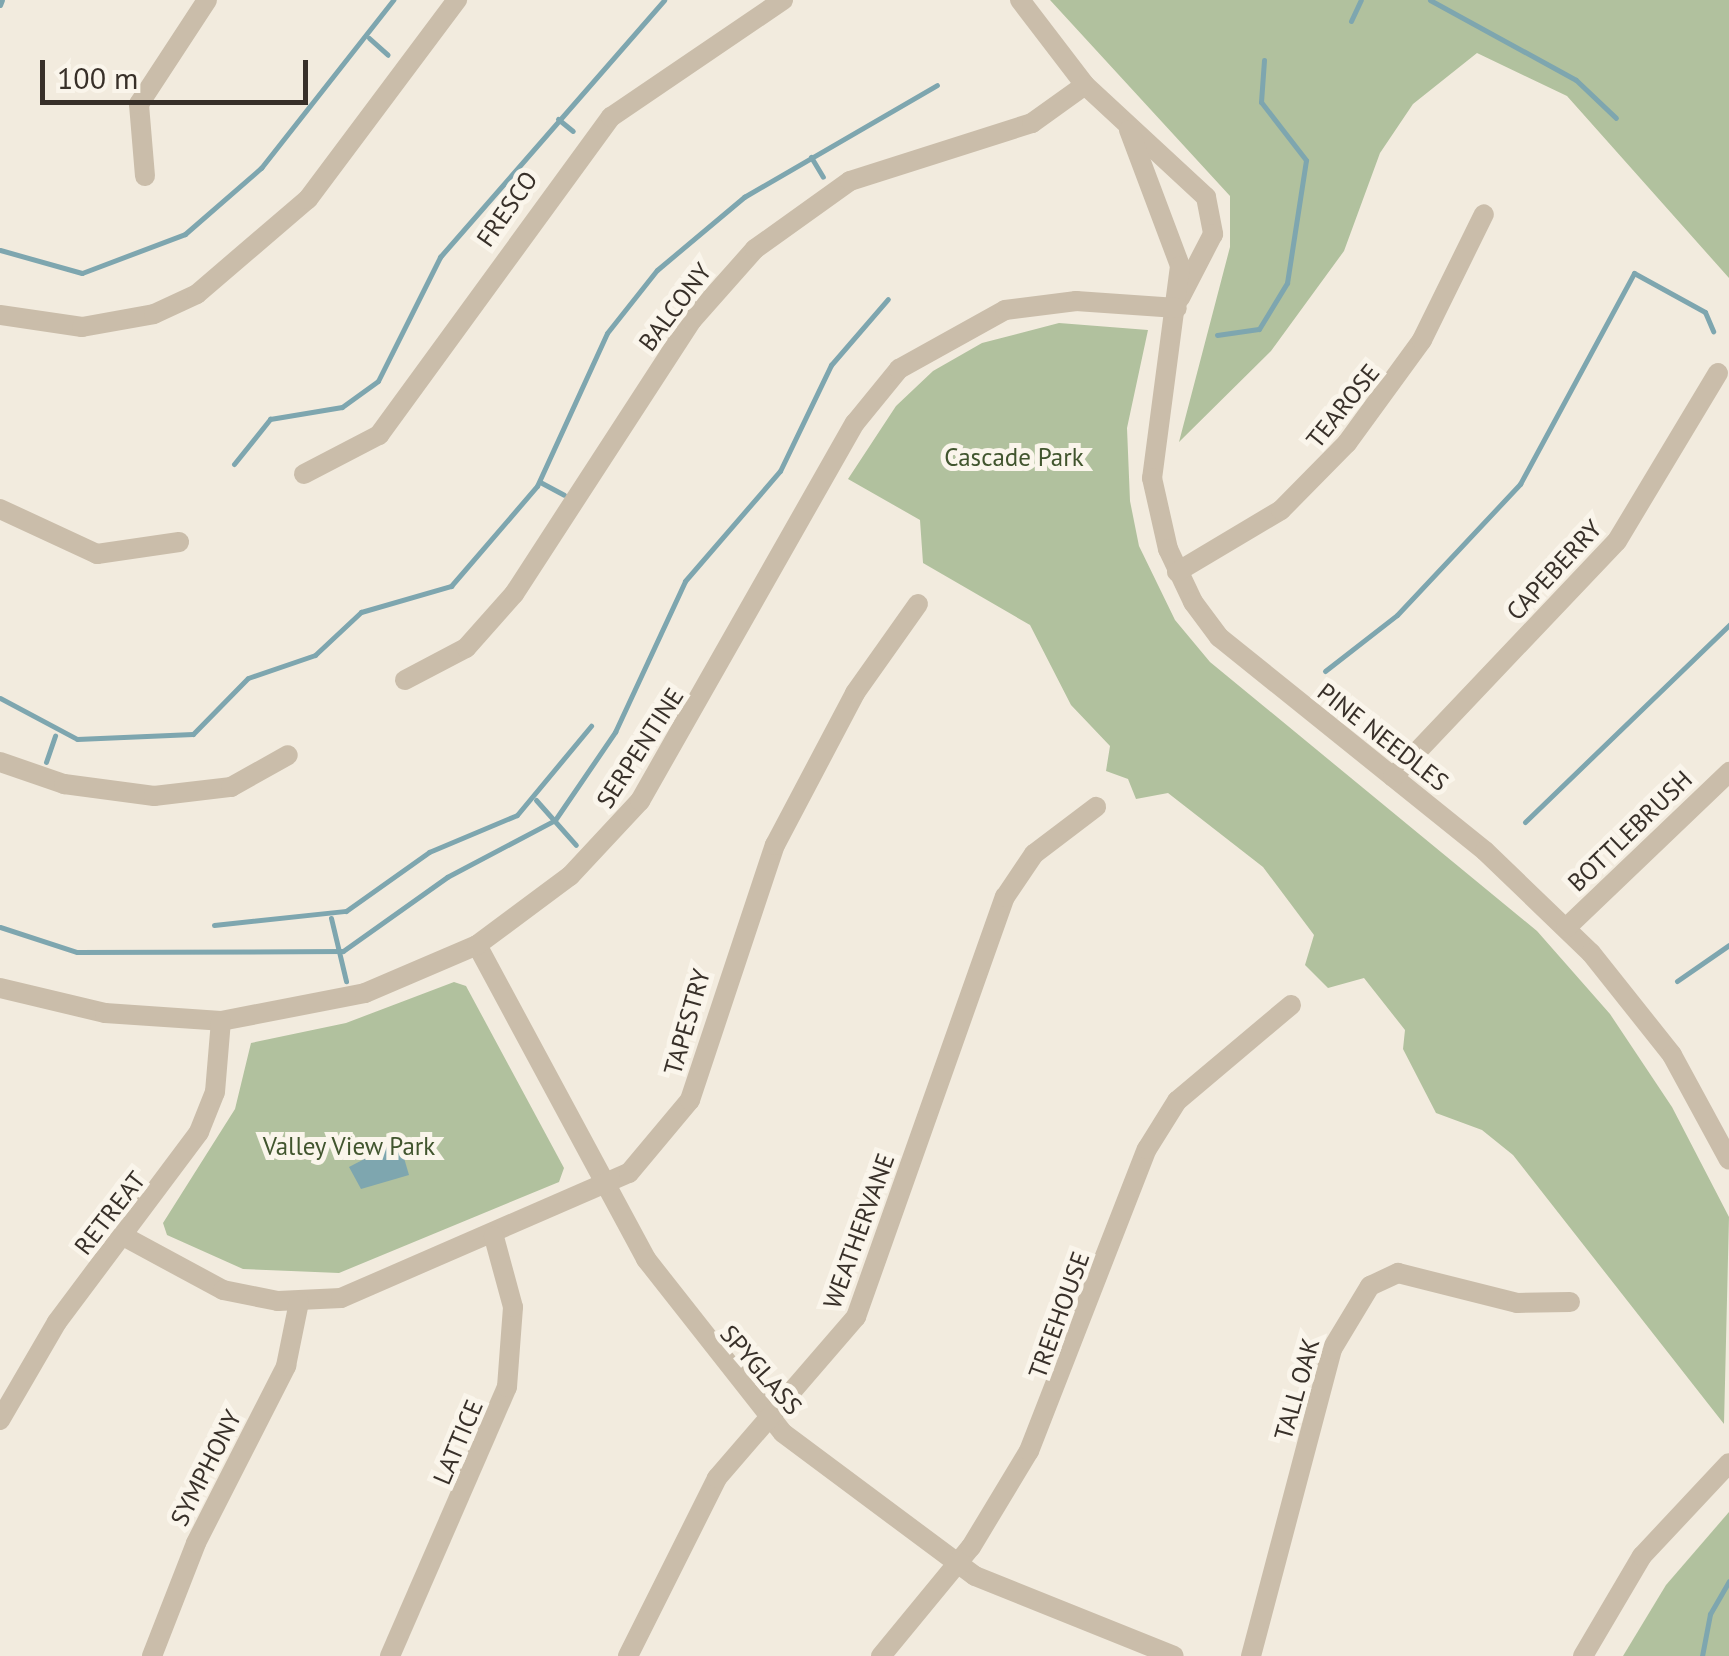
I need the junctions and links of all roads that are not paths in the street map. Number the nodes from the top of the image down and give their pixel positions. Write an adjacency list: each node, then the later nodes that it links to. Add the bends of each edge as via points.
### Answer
1 (207, 0): 7 (street, via 139,104)
2 (457, 0): 10 (street, via 308,198 209,286 118,323)
3 (783, 0): 12 (street, FRESCO, via 612,117 379,436)
4 (1020, 0): 5 (street, PINE NEEDLES)
5 (1085, 86): 6 (street, PINE NEEDLES); 17 (street, BALCONY, via 1023,127 874,169 755,249 692,320 514,594 466,648)
6 (1129, 130): 9 (street, PINE NEEDLES, via 1160,197); 9 (street, PINE NEEDLES, via 1192,178 1209,207 1208,249)
7 (146, 176)
8 (1484, 214): 15 (street, TEAROSE, via 1422,340 1347,444 1281,510)
9 (1179, 303): 15 (street, PINE NEEDLES, via 1152,478); 24 (street, SERPENTINE, via 1076,300 1005,310 899,369 854,423 640,801 570,876)
10 (0, 315)
11 (1718, 373): 21 (street, CAPEBERRY, via 1678,452 1617,541)
12 (304, 474)
13 (0, 508): 14 (street, via 97,554)
14 (179, 542)
15 (1177, 572): 21 (street, PINE NEEDLES, via 1219,637)
16 (918, 604): 29 (street, TAPESTRY, via 864,678 774,845 690,1100 642,1162)
17 (406, 680)
18 (288, 755): 19 (street, via 231,786 154,796 64,784)
19 (0, 762)
20 (1729, 772): 23 (street, BOTTLEBRUSH)
21 (1394, 777): 23 (street, PINE NEEDLES)
22 (1096, 807): 34 (street, WEATHERVANE, via 1034,854 1005,897 866,1296 827,1360)
23 (1566, 928): 28 (street, PINE NEEDLES, via 1653,1027)
24 (476, 945): 27 (street, SERPENTINE, via 365,994); 29 (street, SPYGLASS)
25 (2, 993): 27 (street, SERPENTINE, via 104,1013)
26 (1291, 1005): 37 (street, TREEHOUSE, via 1195,1080 1147,1149 1049,1413)
27 (222, 1022): 31 (street, RETREAT, via 208,1113)
28 (1729, 1160)
29 (605, 1187): 30 (street, TAPESTRY); 34 (street, SPYGLASS, via 683,1316)
30 (494, 1237): 32 (street, TAPESTRY, via 370,1292); 39 (street, LATTICE, via 513,1307 507,1387)
31 (125, 1238): 32 (street, TAPESTRY, via 204,1284); 35 (street, RETREAT, via 38,1350)
32 (298, 1302): 38 (street, SYMPHONY, via 286,1366 196,1542)
33 (1570, 1302): 43 (street, TALL OAK, via 1517,1303 1398,1273 1370,1286 1332,1349)
34 (769, 1418): 37 (street, SPYGLASS, via 833,1478); 40 (street, WEATHERVANE, via 709,1492)
35 (0, 1420)
36 (1729, 1463): 44 (street, via 1642,1556)
37 (957, 1565): 41 (street, TREEHOUSE); 42 (street, SPYGLASS, via 1055,1614)
38 (152, 1656)
39 (390, 1656)
40 (628, 1656)
41 (881, 1656)
42 (1174, 1656)
43 (1252, 1656)
44 (1582, 1656)

